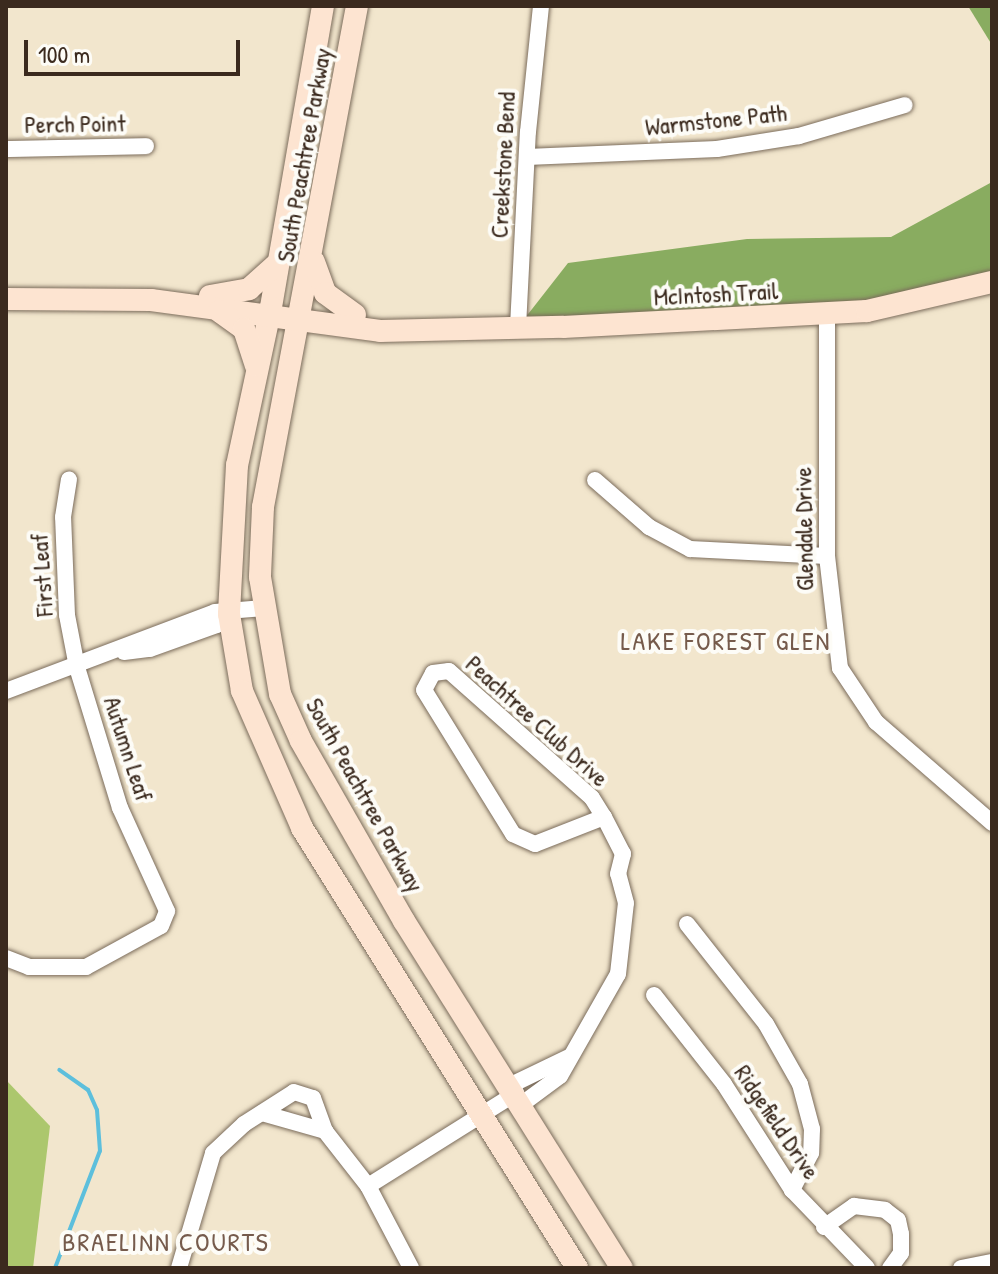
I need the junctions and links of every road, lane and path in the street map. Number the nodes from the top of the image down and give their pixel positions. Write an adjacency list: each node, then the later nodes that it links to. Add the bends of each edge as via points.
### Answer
1 (323, 6): 9 (main road, South Peachtree Parkway)
2 (357, 6): 8 (main road, South Peachtree Parkway)
3 (541, 6): 7 (street, Creekstone Bend)
4 (905, 105): 7 (street, Warmstone Path, via 799,136 717,149)
5 (146, 146): 6 (street, Perch Point)
6 (6, 149)
7 (527, 157): 17 (street, Creekstone Bend)
8 (313, 257): 14 (main road, South Peachtree Parkway); 16 (main road, via 325,293)
9 (279, 262): 12 (main road, via 249,289); 13 (main road, South Peachtree Parkway)
10 (992, 282): 15 (main road, McIntosh Trail, via 922,302)
11 (6, 299): 12 (main road, McIntosh Trail)
12 (208, 301): 13 (main road, McIntosh Trail); 19 (main road, via 244,329)
13 (270, 309): 14 (main road, McIntosh Trail); 19 (main road, South Peachtree Parkway)
14 (302, 313): 16 (main road, McIntosh Trail); 18 (main road, South Peachtree Parkway)
15 (827, 314): 17 (main road, McIntosh Trail); 22 (street, Glendale Drive)
16 (352, 321): 17 (main road, McIntosh Trail); 18 (main road, via 308,342)
17 (518, 327)
18 (293, 358): 23 (main road, South Peachtree Parkway, via 263,507)
19 (257, 370): 24 (main road, South Peachtree Parkway, via 237,465)
20 (69, 479): 25 (street, First Leaf, via 64,559)
21 (595, 480): 22 (street, via 649,527 690,549)
22 (827, 556): 28 (street, Glendale Drive, via 834,647 849,687 876,722)
23 (264, 608): 24 (street); 32 (main road, South Peachtree Parkway, via 280,694 301,741 404,921)
24 (229, 614): 25 (street, via 217,625 150,649 106,653); 34 (main road, South Peachtree Parkway, via 242,691 302,828)
25 (77, 667): 26 (street); 30 (street, Autumn Leaf, via 120,808 167,911 161,926 86,967 39,968)
26 (6, 691)
27 (604, 817): 27 (street, Peachtree Club Drive, via 535,844 513,834 424,690 433,673 449,671 592,798); 32 (street, Peachtree Club Drive, via 623,854 618,874 626,903 618,974 560,1076)
28 (992, 823)
29 (687, 924): 37 (street, via 766,1024 800,1084 812,1129 811,1153)
30 (6, 958)
31 (654, 995): 37 (street, Ridgefield Drive, via 724,1084)
32 (516, 1094): 34 (street, Peachtree Club Drive); 43 (main road, South Peachtree Parkway)
33 (262, 1113): 35 (street); 35 (street, via 283,1096 305,1093 317,1104); 40 (street, via 213,1153)
34 (483, 1115): 36 (street); 42 (main road, South Peachtree Parkway)
35 (325, 1131): 36 (street)
36 (368, 1186): 41 (street)
37 (792, 1190): 38 (street, Ridgefield Drive)
38 (824, 1227): 44 (street, Ridgefield Drive); 45 (street, via 854,1206 885,1210 898,1220 901,1234 901,1253)
39 (992, 1262): 46 (street)
40 (179, 1268)
41 (411, 1268)
42 (577, 1268)
43 (622, 1268)
44 (867, 1268)
45 (890, 1268)
46 (961, 1268)

